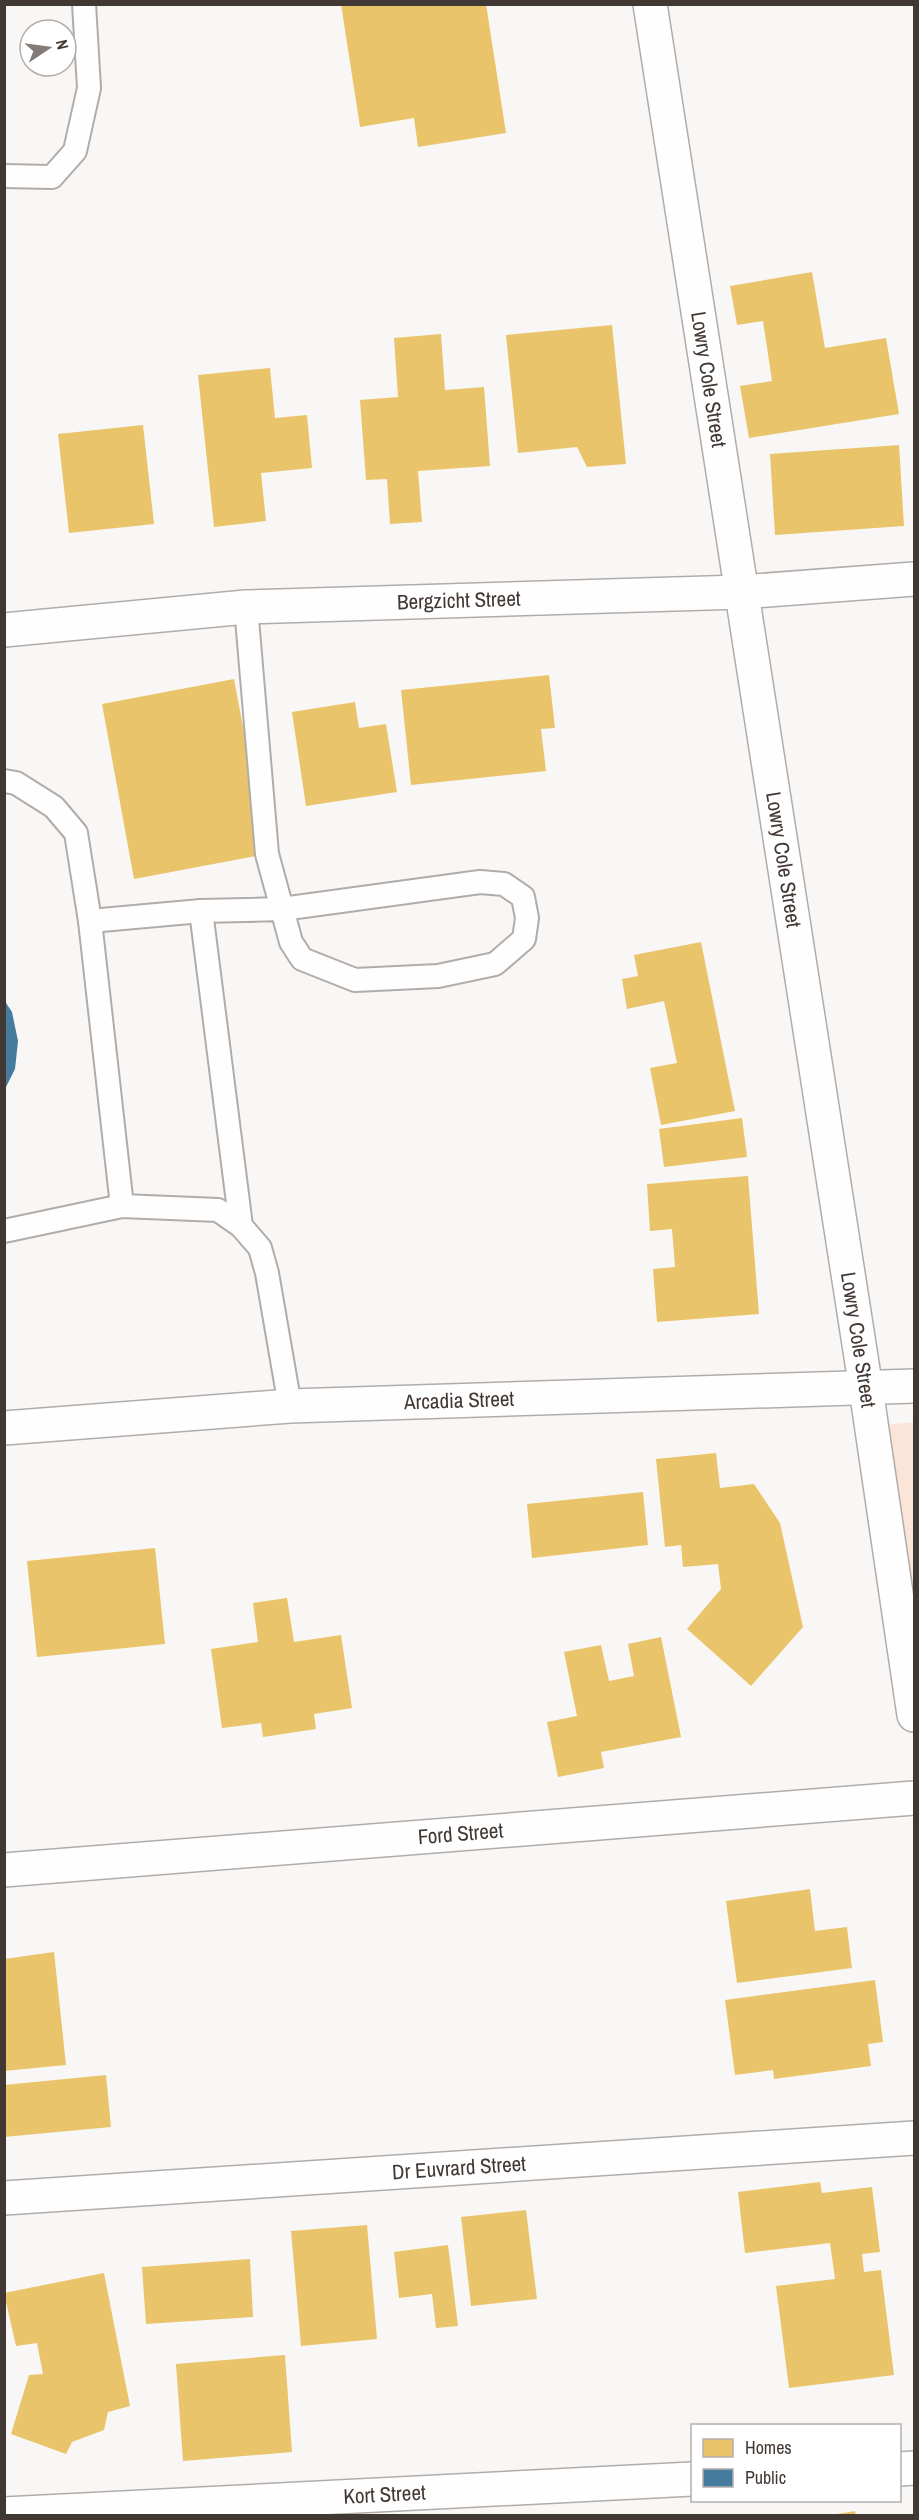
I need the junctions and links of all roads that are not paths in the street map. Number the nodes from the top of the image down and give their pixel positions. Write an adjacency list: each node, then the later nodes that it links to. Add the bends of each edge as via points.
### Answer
1 (84, 4): 3 (lane, via 89,88 75,151 52,177)
2 (650, 4): 5 (street, Lowry Cole Street)
3 (4, 176)
4 (915, 579): 5 (street, Bergzicht Street)
5 (741, 592): 6 (street, Bergzicht Street); 16 (street, Lowry Cole Street)
6 (246, 607): 7 (street, Bergzicht Street); 9 (lane, via 267,854)
7 (4, 630)
8 (4, 781): 11 (lane, via 16,783 54,807 76,833)
9 (282, 909): 9 (lane, via 291,942 302,959 355,980 438,976 495,964 524,939 527,918 523,897 504,884 480,882); 10 (lane)
10 (201, 911): 11 (lane); 13 (lane)
11 (90, 921): 12 (lane)
12 (122, 1206): 13 (lane, via 218,1210); 14 (lane)
13 (241, 1226): 17 (lane, via 260,1248 267,1273)
14 (4, 1231)
15 (915, 1386): 16 (street, Arcadia Street)
16 (866, 1389): 17 (street, Arcadia Street); 19 (street, Lowry Cole Street)
17 (290, 1406): 18 (street, Arcadia Street)
18 (4, 1428)
19 (915, 1715)
20 (915, 1798): 21 (street, Ford Street)
21 (4, 1870)
22 (915, 2138): 23 (street, Dr Euvrard Street)
23 (4, 2198)
24 (691, 2479): 25 (street, Kort Street)
25 (4, 2514)

